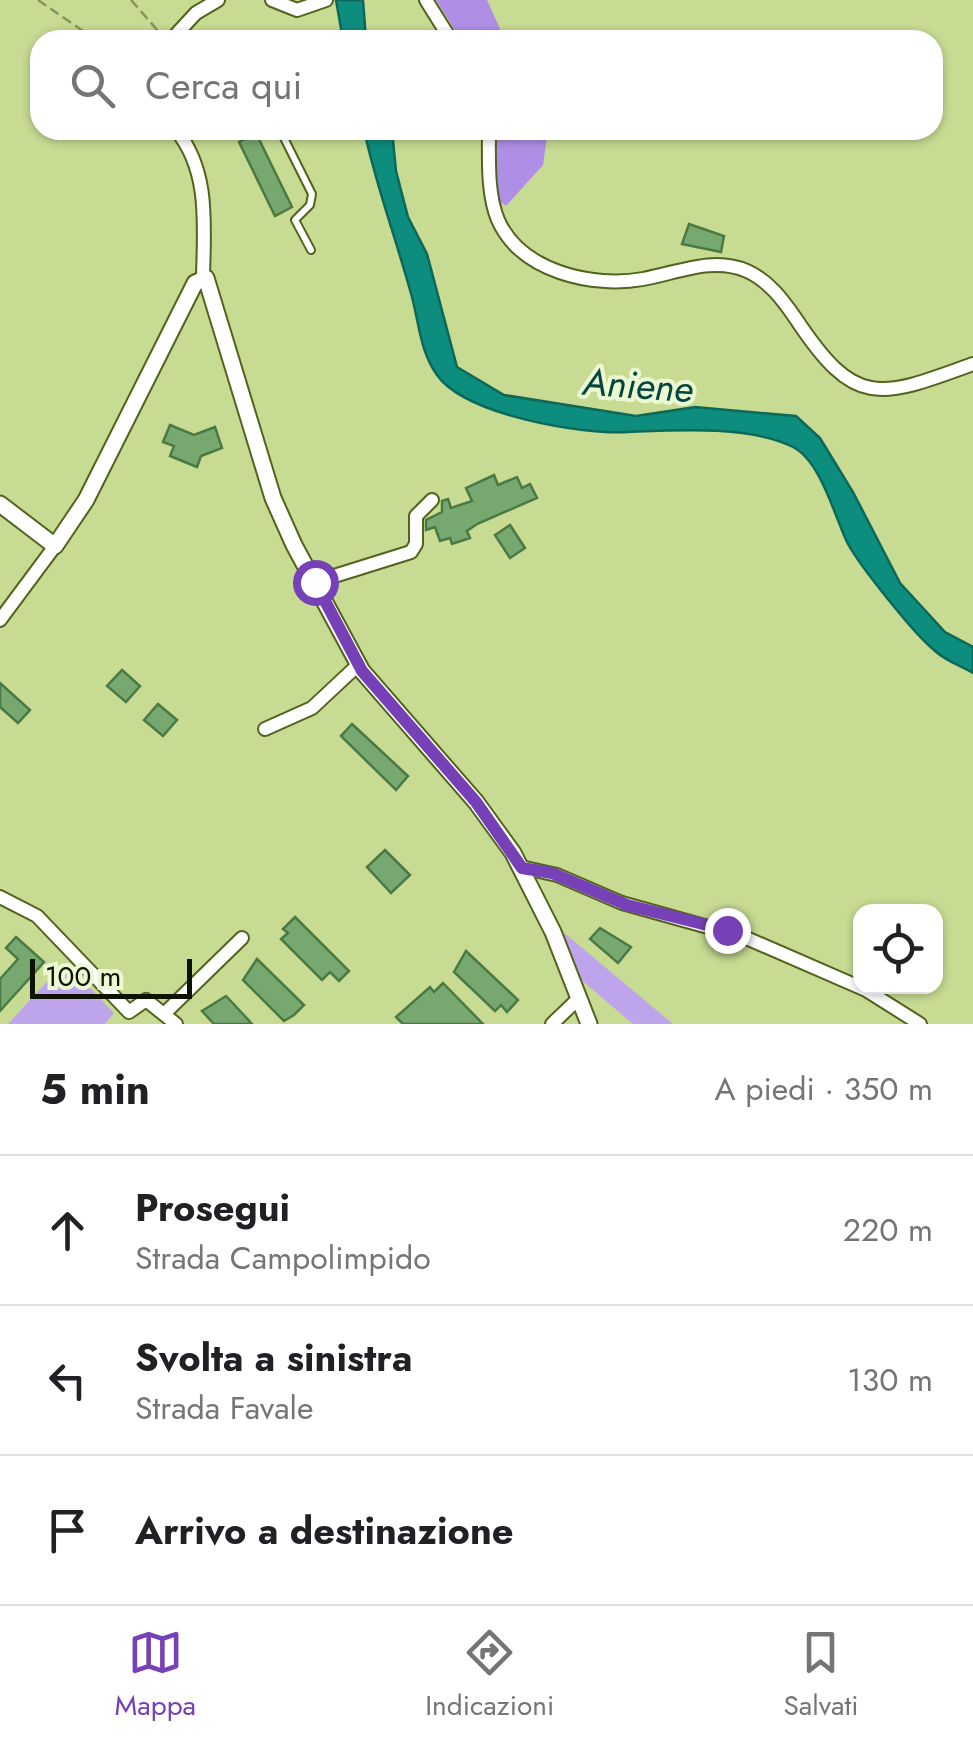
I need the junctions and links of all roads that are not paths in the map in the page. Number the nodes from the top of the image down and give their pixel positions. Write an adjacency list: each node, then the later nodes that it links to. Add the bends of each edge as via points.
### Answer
1 (218, 0): 5 (street)
2 (272, 0): 3 (street, via 296,10)
3 (326, 0)
4 (426, 0): 6 (street)
5 (187, 30)
6 (445, 30)
7 (181, 140): 11 (street, via 198,171 204,204)
8 (285, 140): 10 (lane, via 311,188 310,204 295,222)
9 (490, 140): 12 (street, via 498,220 542,264 616,282 704,266 745,270 778,295 833,370 867,388 910,386)
10 (311, 250)
11 (204, 277): 15 (street); 16 (street, via 273,498)
12 (973, 364)
13 (432, 500): 16 (street, via 416,516 411,552)
14 (0, 504): 15 (street)
15 (55, 546): 17 (street)
16 (315, 582): 18 (street)
17 (0, 620)
18 (358, 666): 19 (street, via 312,708); 20 (street, via 476,802)
19 (265, 730)
20 (522, 868): 23 (street); 30 (street, via 552,873 627,905 727,930 866,990)
21 (0, 897): 24 (street, via 40,919)
22 (242, 938): 25 (street)
23 (578, 999): 28 (street); 29 (street)
24 (128, 1012): 25 (street, via 146,1000); 26 (street)
25 (165, 1013): 27 (street)
26 (118, 1024)
27 (176, 1024)
28 (552, 1024)
29 (589, 1024)
30 (920, 1024)

